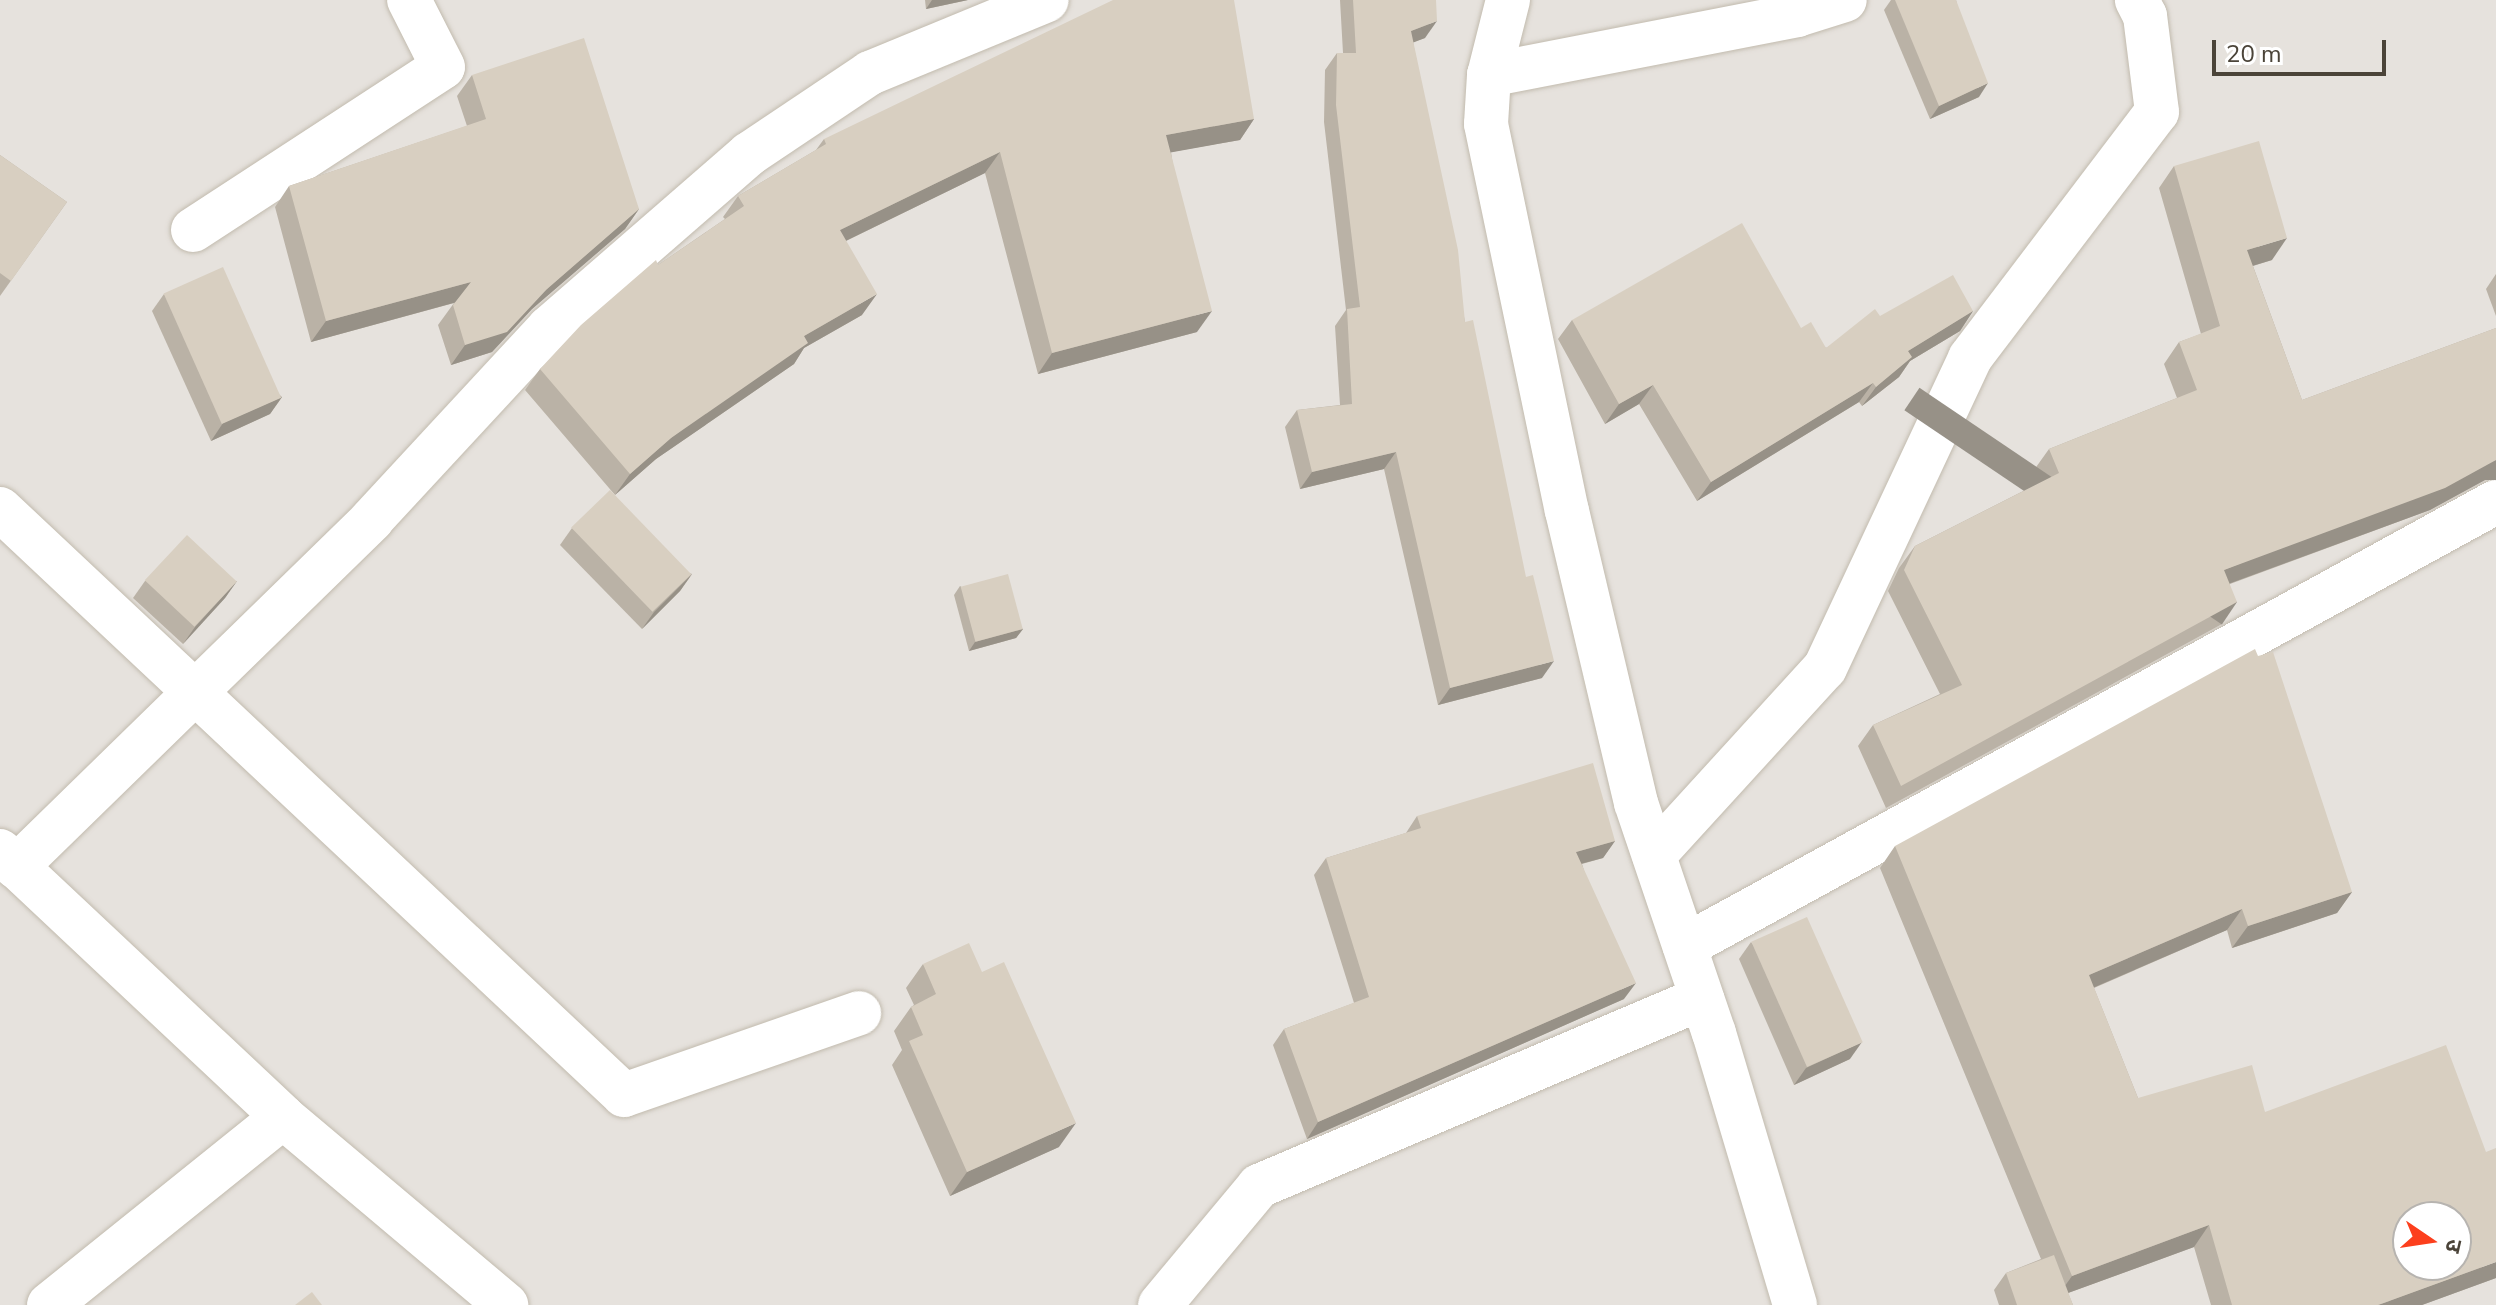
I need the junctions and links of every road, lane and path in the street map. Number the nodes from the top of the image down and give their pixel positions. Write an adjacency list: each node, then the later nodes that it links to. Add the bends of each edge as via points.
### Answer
1 (409, 0): 7 (street, via 443,67)
2 (1047, 0): 10 (street, via 870,73 749,154 549,328 372,519)
3 (1508, 0): 6 (street)
4 (1845, 0): 6 (street, via 1797,15)
5 (2137, 0): 11 (street, via 2145,16 2157,112 1970,358 1825,668)
6 (1489, 75): 11 (street, via 1486,124 1567,511 1636,803)
7 (193, 230)
8 (2496, 502): 13 (street)
9 (0, 509): 10 (street)
10 (193, 694): 12 (street); 15 (street, via 624,1095)
11 (1654, 855): 13 (street)
12 (8, 859): 16 (street)
13 (1685, 946): 14 (street)
14 (1702, 998): 19 (street, via 1259,1186); 20 (street)
15 (859, 1013)
16 (283, 1117): 17 (street); 18 (street)
17 (49, 1305)
18 (506, 1305)
19 (1160, 1305)
20 (1795, 1305)

